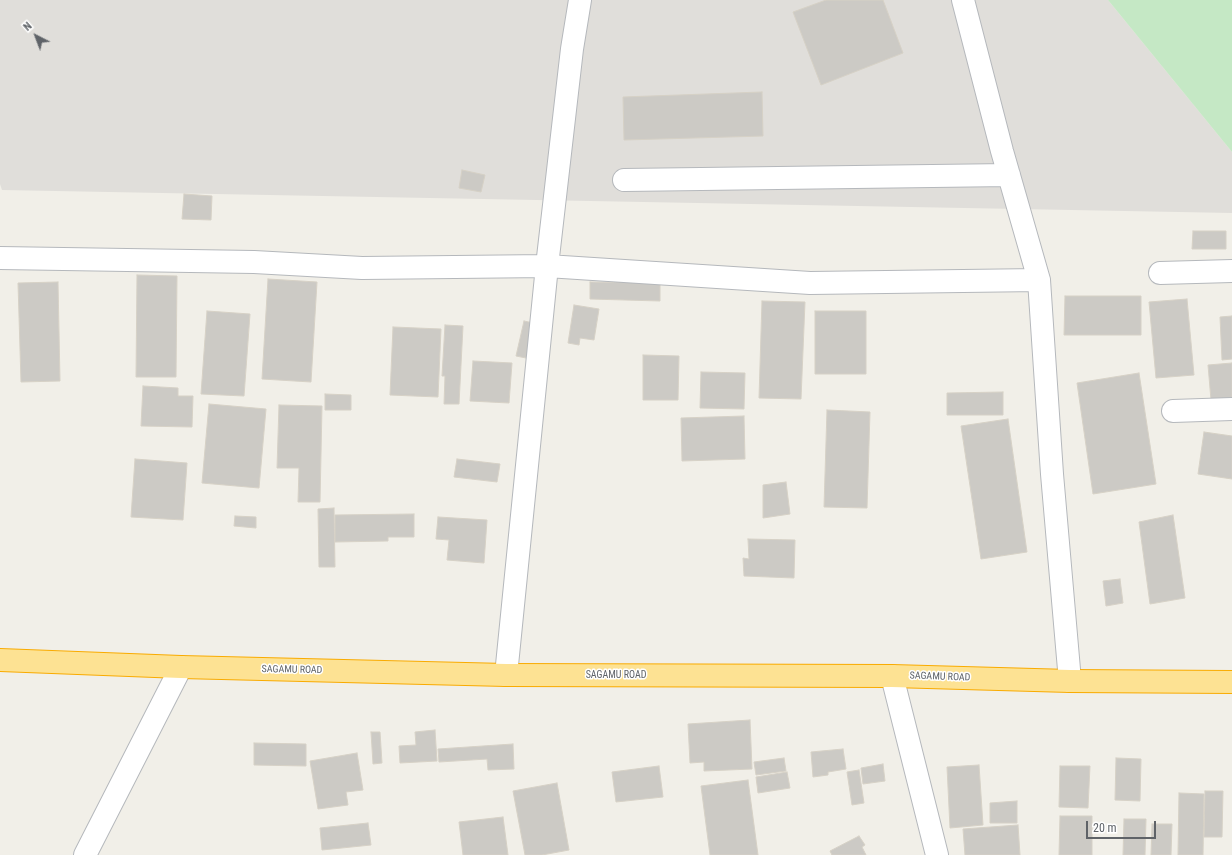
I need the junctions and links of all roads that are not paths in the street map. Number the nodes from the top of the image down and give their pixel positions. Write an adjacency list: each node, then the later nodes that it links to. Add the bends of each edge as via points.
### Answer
1 (580, 0): 6 (street)
2 (963, 0): 3 (street)
3 (1009, 175): 4 (street); 9 (street)
4 (624, 180)
5 (0, 258): 6 (street, via 254,262 362,268)
6 (547, 266): 9 (street, via 810,283); 14 (street)
7 (1232, 271): 8 (street)
8 (1160, 273)
9 (1039, 280): 16 (street)
10 (1232, 409): 11 (street)
11 (1173, 411)
12 (0, 660): 13 (highway, SAGAMU ROAD)
13 (181, 667): 14 (highway, SAGAMU ROAD); 19 (street)
14 (506, 675): 15 (highway, SAGAMU ROAD)
15 (892, 676): 16 (highway, SAGAMU ROAD); 18 (street)
16 (1070, 681): 17 (highway, SAGAMU ROAD)
17 (1232, 682)
18 (931, 853)
19 (85, 855)

